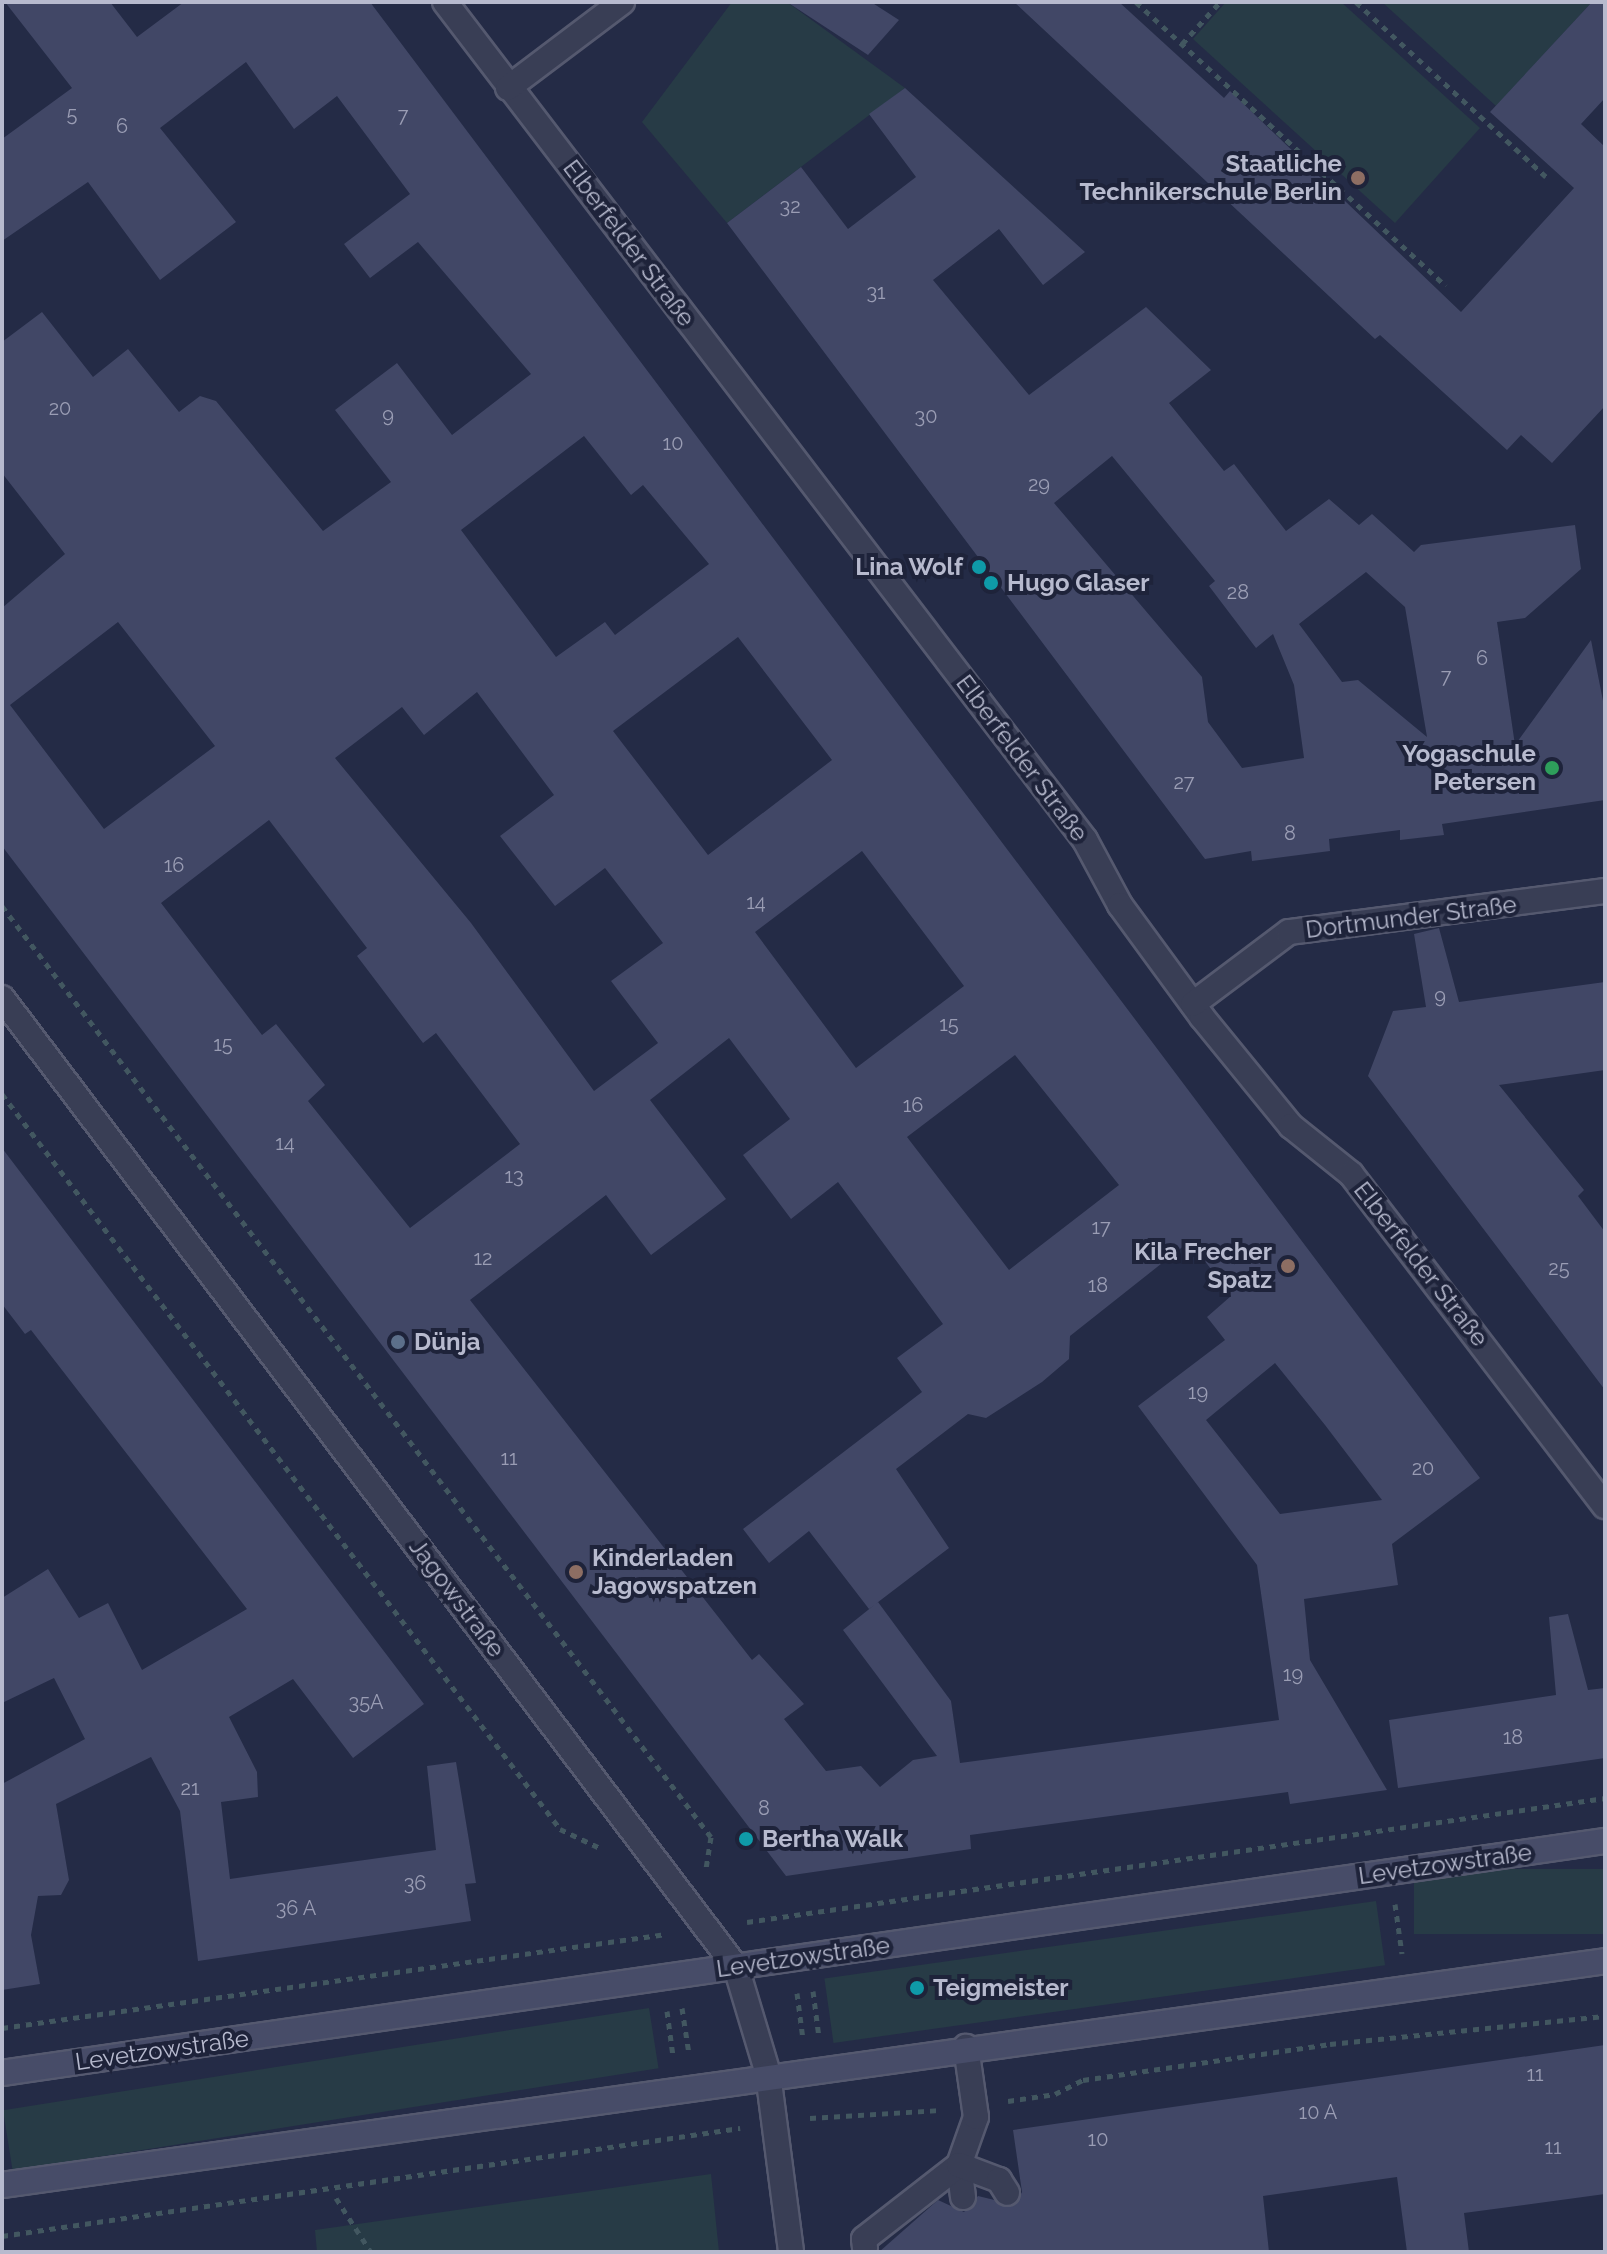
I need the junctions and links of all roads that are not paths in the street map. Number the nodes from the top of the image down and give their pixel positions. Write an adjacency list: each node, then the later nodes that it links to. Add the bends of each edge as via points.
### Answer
1 (445, 2): 3 (street, Elberfelder Straße)
2 (622, 2): 3 (street)
3 (508, 88): 6 (street, Elberfelder Straße, via 1085,840 1120,905)
4 (1605, 891): 6 (street, Dortmunder Straße, via 1289,932)
5 (2, 998): 10 (street, Jagowstraße)
6 (1193, 1004): 7 (street, Elberfelder Straße, via 1291,1126 1351,1174)
7 (1605, 1506)
8 (1605, 1841): 10 (main road, Levetzowstraße)
9 (1605, 1961): 11 (main road)
10 (736, 1967): 12 (main road, Levetzowstraße); 13 (street, Jagowstraße)
11 (966, 2047): 13 (main road); 14 (street, via 974,2106)
12 (2, 2073)
13 (768, 2074): 15 (main road); 19 (street, Jagowstraße)
14 (959, 2165): 16 (street, via 999,2180); 17 (street); 18 (street, via 909,2210 864,2239)
15 (2, 2185)
16 (1007, 2193)
17 (963, 2197)
18 (865, 2248)
19 (791, 2252)

